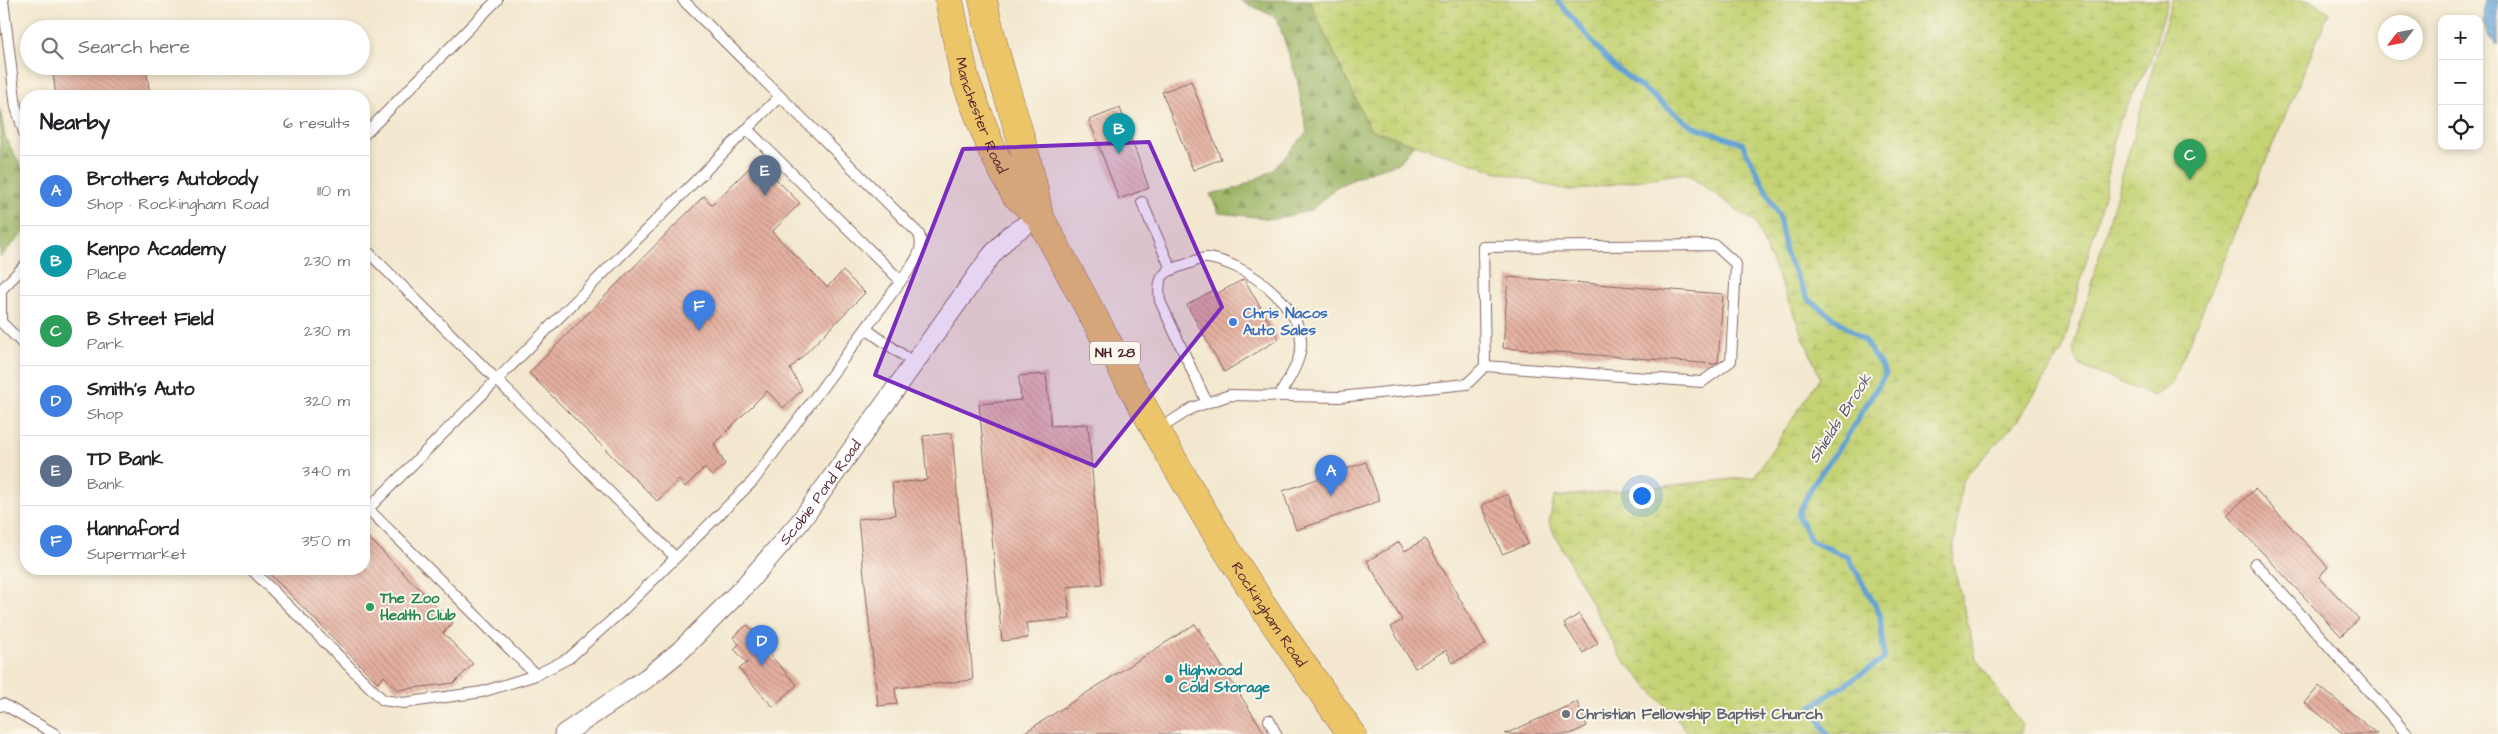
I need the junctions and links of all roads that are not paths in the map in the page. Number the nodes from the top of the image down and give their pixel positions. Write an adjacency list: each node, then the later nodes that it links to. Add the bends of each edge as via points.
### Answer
1 (3, 0): 7 (lane)
2 (497, 0): 8 (lane)
3 (683, 0): 6 (lane)
4 (949, 0): 11 (main road, Manchester Road / NH 28, via 965,79 992,150 1016,194)
5 (983, 0): 11 (main road, Manchester Road / NH 28, via 990,35 1031,169)
6 (780, 96): 9 (lane); 15 (lane, via 918,234 921,249)
7 (20, 120)
8 (370, 128)
9 (747, 129): 15 (lane); 20 (lane)
10 (1142, 202): 13 (lane)
11 (1039, 216): 18 (street, Scobie Pond Road, via 1009,236 991,256); 23 (main road, Manchester Road / NH 28)
12 (370, 254): 20 (lane)
13 (1171, 269): 21 (lane, via 1207,257 1253,276 1287,306 1298,325 1302,345 1299,361); 22 (lane, via 1162,276 1158,285 1160,301)
14 (20, 270): 17 (lane, via 1,290 1,322)
15 (901, 281): 16 (lane)
16 (866, 329): 18 (lane); 27 (lane, via 753,481)
17 (20, 341)
18 (914, 363): 34 (street, Scobie Pond Road, via 800,522 742,589 654,672)
19 (1485, 366): 19 (lane, via 1702,382 1731,361 1736,264 1715,245 1483,247); 21 (lane, via 1467,384 1339,397)
20 (497, 380): 25 (lane); 27 (lane)
21 (1279, 396): 22 (lane, via 1230,395)
22 (1207, 403): 23 (lane, via 1192,408)
23 (1157, 431): 24 (main road, Manchester Road / NH 28)
24 (1190, 490): 36 (main road, Rockingham Road / NH 28, via 1283,638)
25 (370, 503)
26 (370, 511): 30 (lane)
27 (675, 557): 30 (lane, via 622,611 569,658)
28 (2255, 563): 37 (lane)
29 (256, 575): 30 (lane, via 383,700 403,703 482,692)
30 (536, 675)
31 (0, 706): 33 (lane, via 3,704)
32 (1269, 720): 35 (lane)
33 (55, 734)
34 (564, 734)
35 (1276, 734)
36 (1352, 734)
37 (2407, 734)

